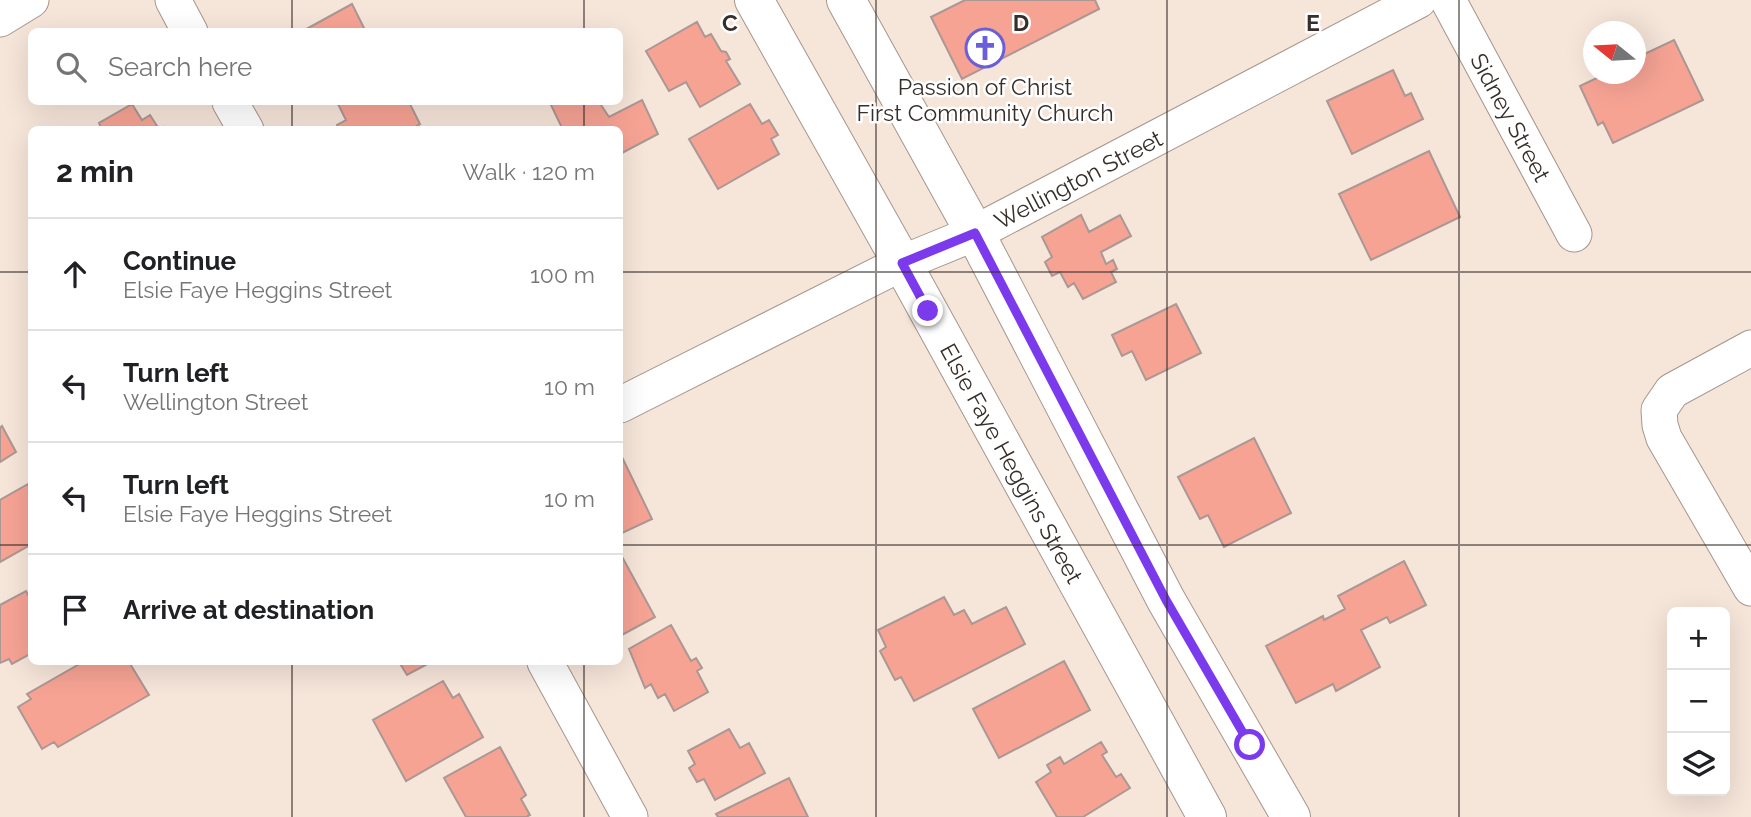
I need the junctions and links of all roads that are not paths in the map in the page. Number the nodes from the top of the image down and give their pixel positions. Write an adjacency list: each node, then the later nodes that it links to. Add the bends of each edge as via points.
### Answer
1 (31, 0): 7 (street)
2 (173, 0): 8 (street)
3 (754, 0): 13 (main road, Elsie Faye Heggins Street)
4 (846, 0): 11 (main road)
5 (1419, 0): 11 (street, Wellington Street)
6 (1448, 0): 12 (street, Sidney Street)
7 (0, 19)
8 (188, 28)
9 (232, 105): 10 (street)
10 (244, 126)
11 (975, 233): 13 (street, Wellington Street); 20 (main road, via 1166,600)
12 (1574, 234)
13 (902, 263): 15 (street, Wellington Street); 19 (main road, Elsie Faye Heggins Street)
14 (1751, 348): 16 (street, via 1672,391 1659,410 1664,439)
15 (623, 403)
16 (1751, 588)
17 (547, 665): 18 (street)
18 (630, 817)
19 (1207, 817)
20 (1291, 817)

